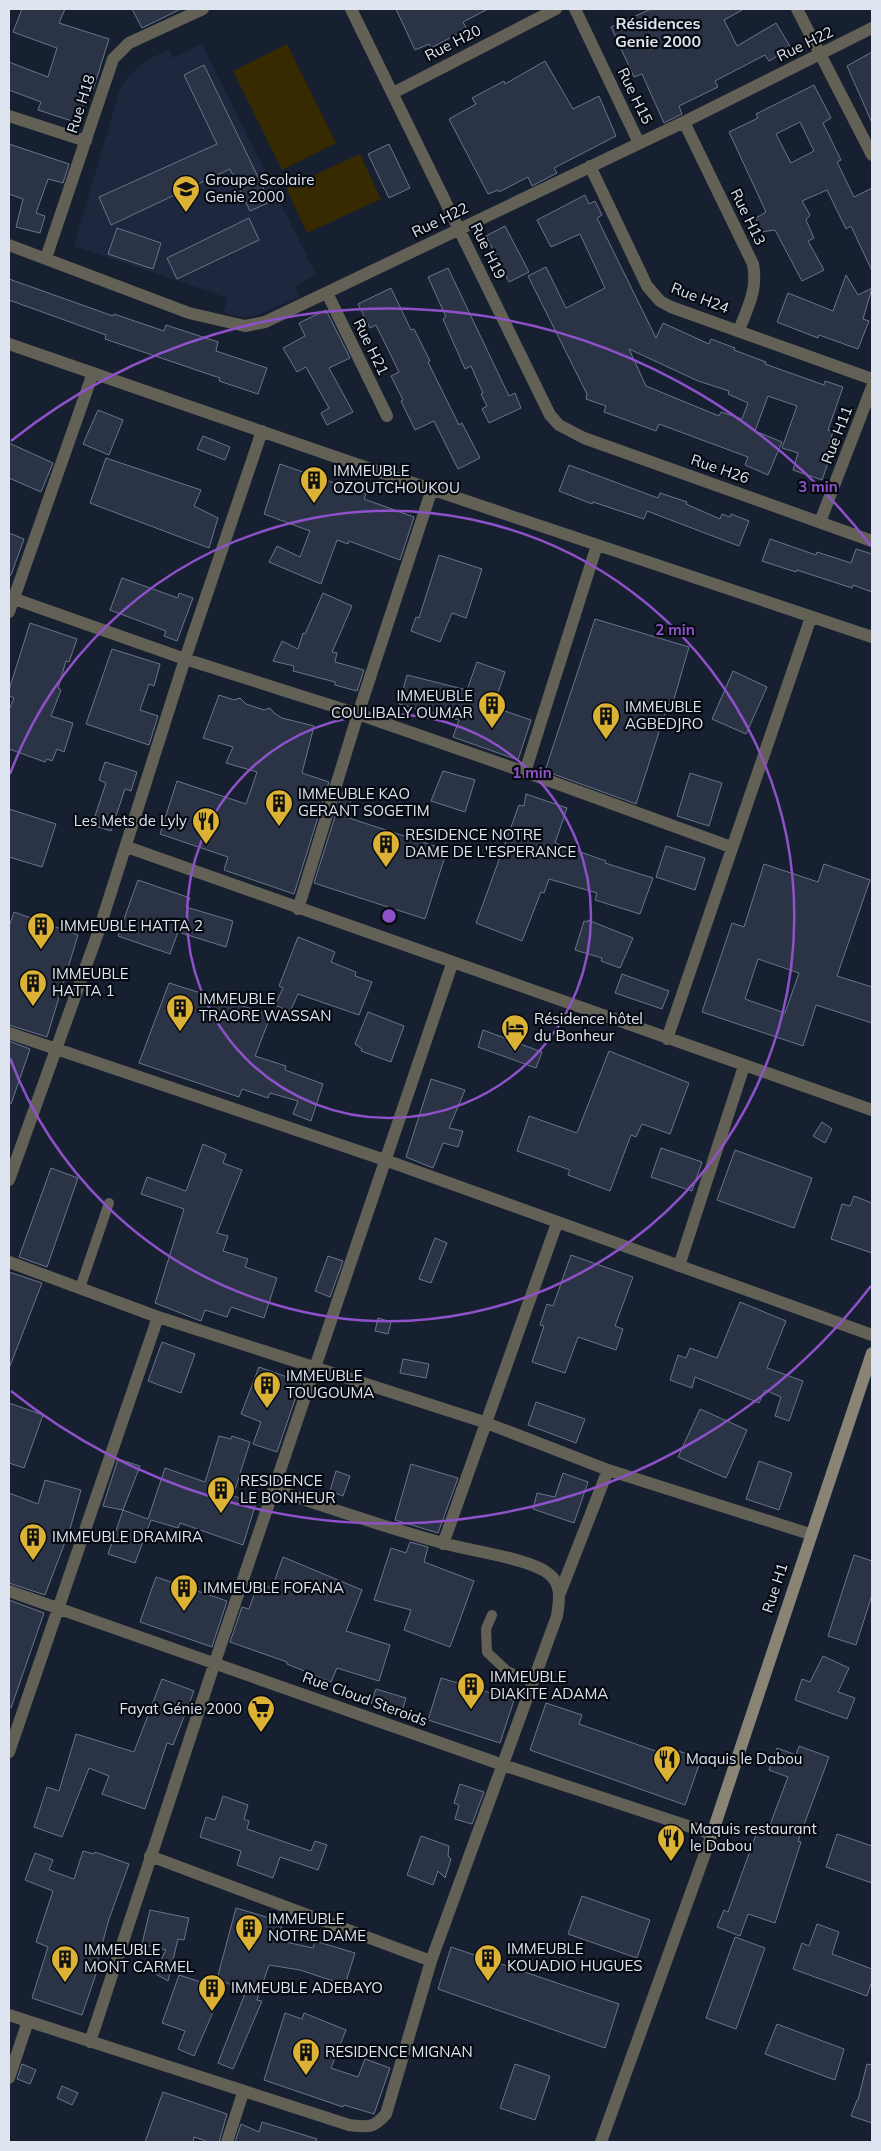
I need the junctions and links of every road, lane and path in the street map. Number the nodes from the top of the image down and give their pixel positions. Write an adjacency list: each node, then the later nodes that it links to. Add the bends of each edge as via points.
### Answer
1 (352, 9): 8 (street, Rue H19)
2 (556, 9): 8 (street, Rue H20)
3 (575, 9): 12 (street, Rue H15)
4 (797, 9): 7 (street)
5 (197, 10): 11 (street, Rue H18, via 120,50 112,63)
6 (872, 28): 7 (street, Rue H22)
7 (821, 54): 10 (street, Rue H22); 13 (street)
8 (393, 93): 15 (street, Rue H19)
9 (9, 116): 11 (street)
10 (684, 122): 12 (street, Rue H22); 19 (street, Rue H13, via 754,264 755,290)
11 (86, 141): 17 (street, Rue H18)
12 (639, 143): 14 (street, Rue H22)
13 (872, 155)
14 (590, 166): 15 (street, Rue H22); 19 (street, Rue H24, via 654,295 671,307)
15 (459, 229): 18 (street, Rue H22); 25 (street, Rue H19, via 546,409)
16 (9, 245): 17 (street, Rue H22)
17 (46, 258): 18 (street, Rue H22, via 189,313 245,326 265,322)
18 (327, 292): 24 (street, Rue H21)
19 (739, 330): 22 (street, Rue H24)
20 (9, 344): 21 (street)
21 (93, 373): 26 (street); 31 (street)
22 (872, 378)
23 (872, 387): 28 (street, Rue H11)
24 (386, 416)
25 (559, 425): 28 (street, Rue H26, via 584,438)
26 (262, 431): 27 (street); 35 (street)
27 (432, 489): 30 (street); 36 (street)
28 (820, 522): 29 (street, Rue H26)
29 (872, 541)
30 (597, 545): 33 (street); 37 (street)
31 (11, 598): 32 (street); 35 (street)
32 (9, 612)
33 (812, 617): 34 (street); 39 (street)
34 (872, 637)
35 (186, 660): 36 (street); 38 (street)
36 (358, 714): 37 (street); 40 (street)
37 (525, 772): 39 (street)
38 (127, 847): 40 (street); 44 (street)
39 (731, 847): 43 (street)
40 (298, 909): 41 (street)
41 (452, 964): 43 (street); 47 (street)
42 (9, 1033): 44 (street)
43 (667, 1039): 45 (street)
44 (56, 1049): 47 (street); 48 (street)
45 (744, 1066): 46 (street); 52 (street)
46 (872, 1110)
47 (385, 1160): 50 (street); 57 (street)
48 (9, 1180)
49 (109, 1203): 53 (lane)
50 (557, 1222): 52 (street); 58 (street)
51 (9, 1262): 53 (street)
52 (679, 1266): 55 (street)
53 (80, 1288): 54 (street)
54 (158, 1317): 57 (street); 65 (street)
55 (872, 1335)
56 (872, 1353): 61 (street, Rue H1)
57 (315, 1366): 58 (street); 60 (street)
58 (484, 1422): 59 (street); 62 (street)
59 (608, 1470): 61 (street); 64 (street)
60 (275, 1490): 62 (street); 67 (street)
61 (810, 1534): 71 (street, Rue H1)
62 (443, 1544): 64 (street, via 532,1565 549,1573)
63 (9, 1591): 65 (street, Rue Cloud Steroids)
64 (560, 1593): 68 (street, via 557,1616)
65 (59, 1609): 67 (street, Rue Cloud Steroids); 69 (street)
66 (492, 1615): 68 (lane, via 486,1629 487,1652 507,1671)
67 (215, 1662): 70 (street, Rue Cloud Steroids); 72 (street)
68 (533, 1682): 70 (street)
69 (9, 1752)
70 (503, 1765): 71 (street, Rue Cloud Steroids); 73 (street)
71 (712, 1834): 80 (street)
72 (150, 1856): 73 (street); 76 (street)
73 (431, 1961): 78 (street, via 386,2114 377,2124 366,2127 348,2125)
74 (9, 2015): 75 (street)
75 (28, 2021): 76 (street); 77 (street)
76 (90, 2042): 78 (street)
77 (9, 2078)
78 (243, 2092): 79 (street)
79 (227, 2142)
80 (601, 2142)

